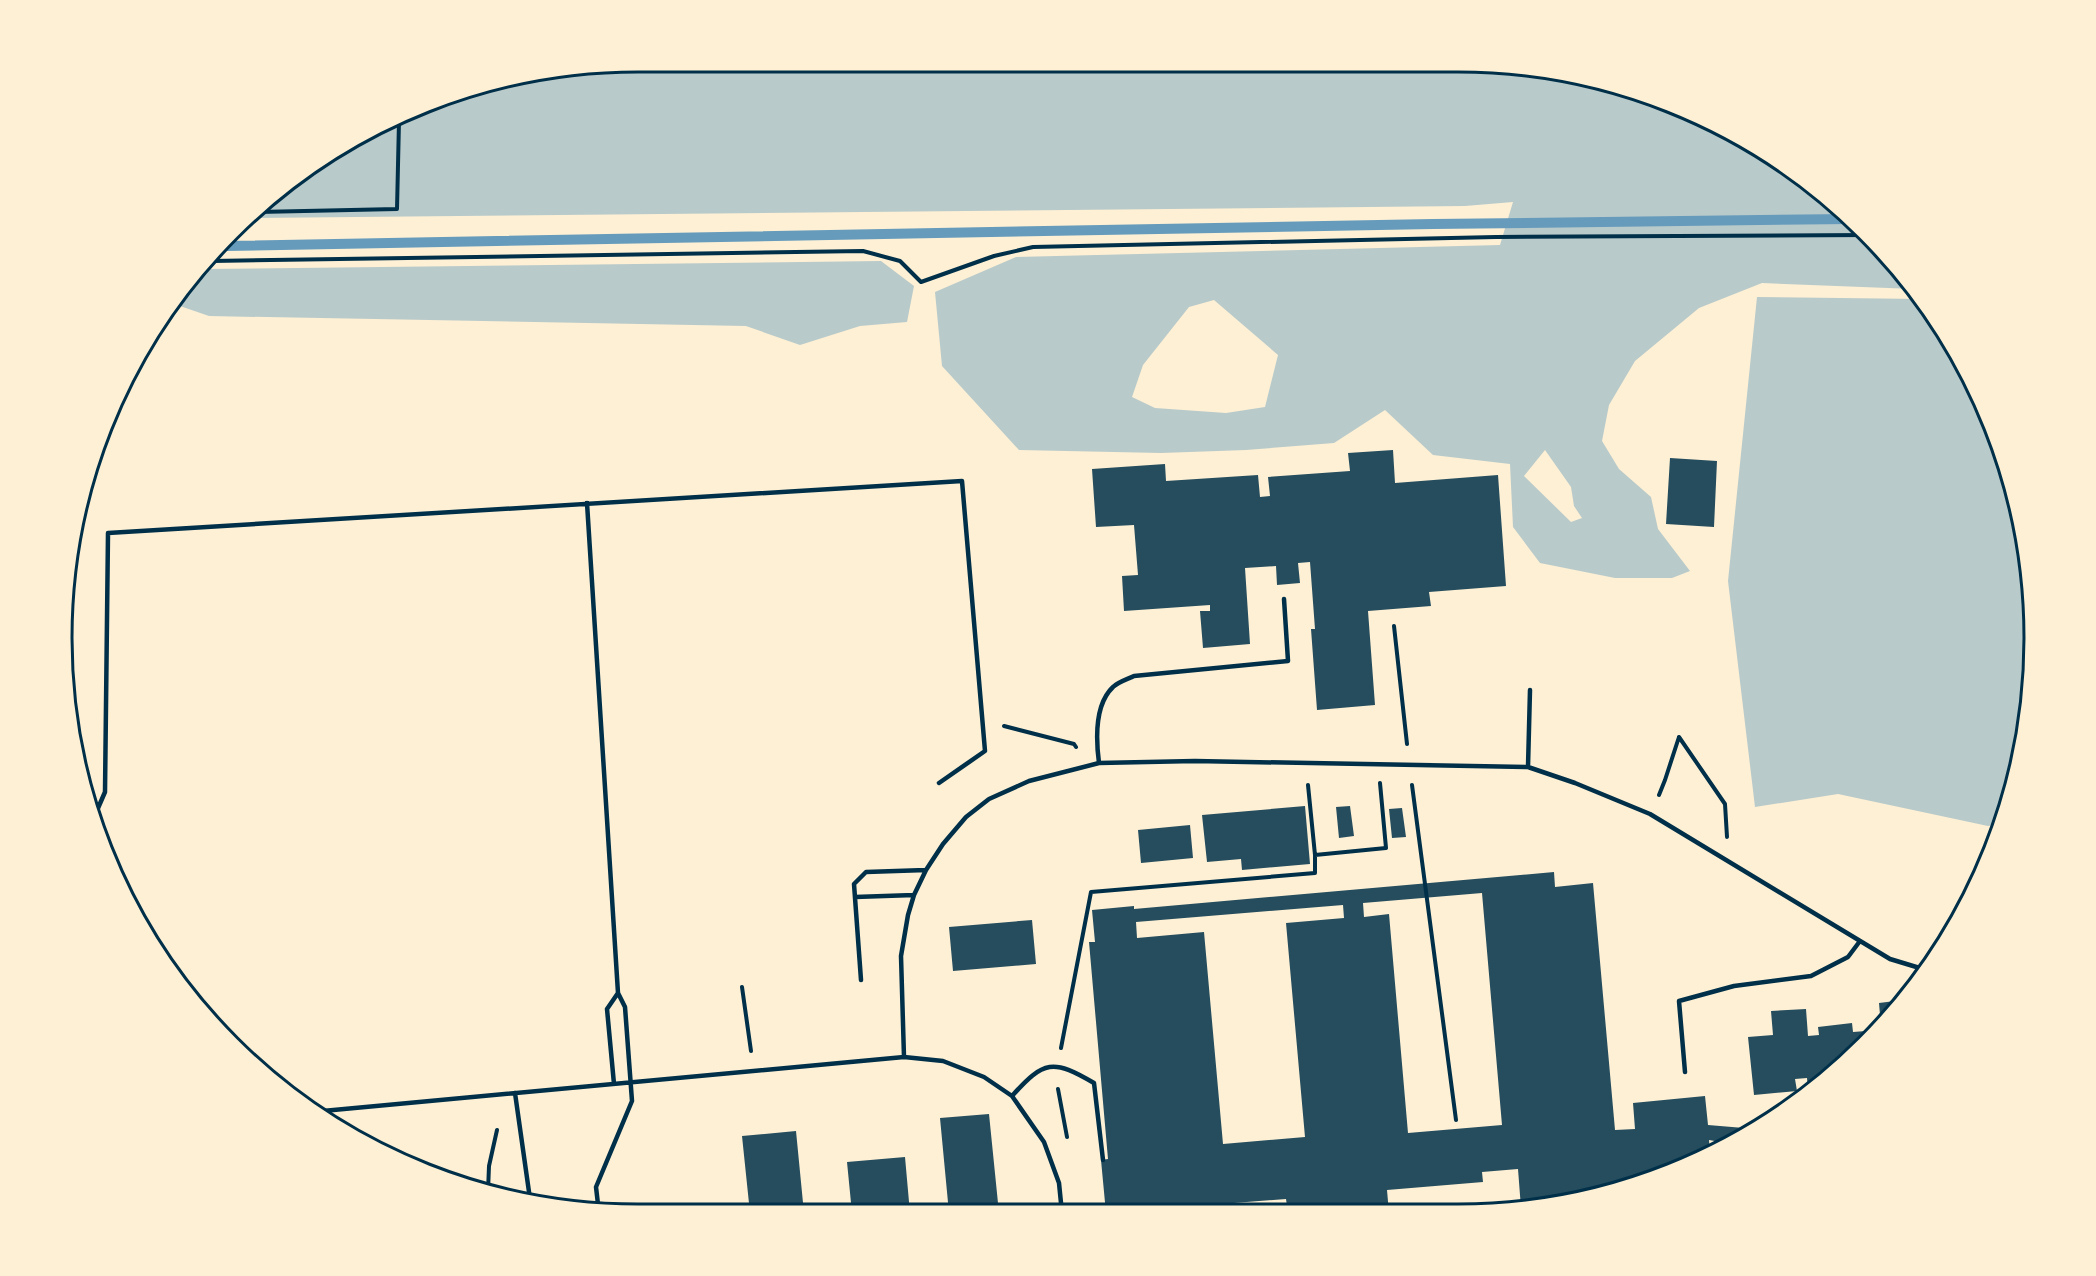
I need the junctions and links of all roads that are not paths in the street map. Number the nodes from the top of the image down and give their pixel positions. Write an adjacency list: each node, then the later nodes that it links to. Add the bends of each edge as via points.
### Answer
1 (587, 503): 6 (lane, via 962,481 985,751); 7 (lane, via 108,533 105,792); 14 (lane)
2 (1284, 599): 4 (lane, via 1288,661 1134,676 1113,687 1102,704 1098,724)
3 (1530, 690): 5 (lane)
4 (1099, 763): 5 (lane); 8 (lane, via 1029,781 989,799 966,817)
5 (1528, 767): 11 (lane, via 1650,814)
6 (939, 783)
7 (98, 808)
8 (926, 870): 9 (lane); 10 (lane, via 866,872 854,884)
9 (914, 895): 10 (lane); 15 (lane, via 901,956)
10 (855, 897): 13 (lane)
11 (1860, 941): 12 (lane, via 1890,959); 16 (lane, via 1848,957 1811,976 1734,986 1679,1001)
12 (1918, 967)
13 (861, 980)
14 (618, 993): 17 (lane, via 625,1007); 18 (lane, via 607,1009)
15 (904, 1056): 17 (lane); 20 (lane, via 943,1061 984,1077)
16 (1686, 1072)
17 (632, 1082): 18 (lane); 24 (lane, via 632,1101 597,1187)
18 (614, 1083): 19 (lane)
19 (515, 1093): 21 (lane); 23 (lane)
20 (1012, 1096): 22 (lane, via 1028,1078 1046,1067 1071,1070 1094,1083); 25 (lane, via 1044,1142 1059,1183)
21 (327, 1111)
22 (1103, 1160)
23 (529, 1193)
24 (598, 1203)
25 (1061, 1204)

